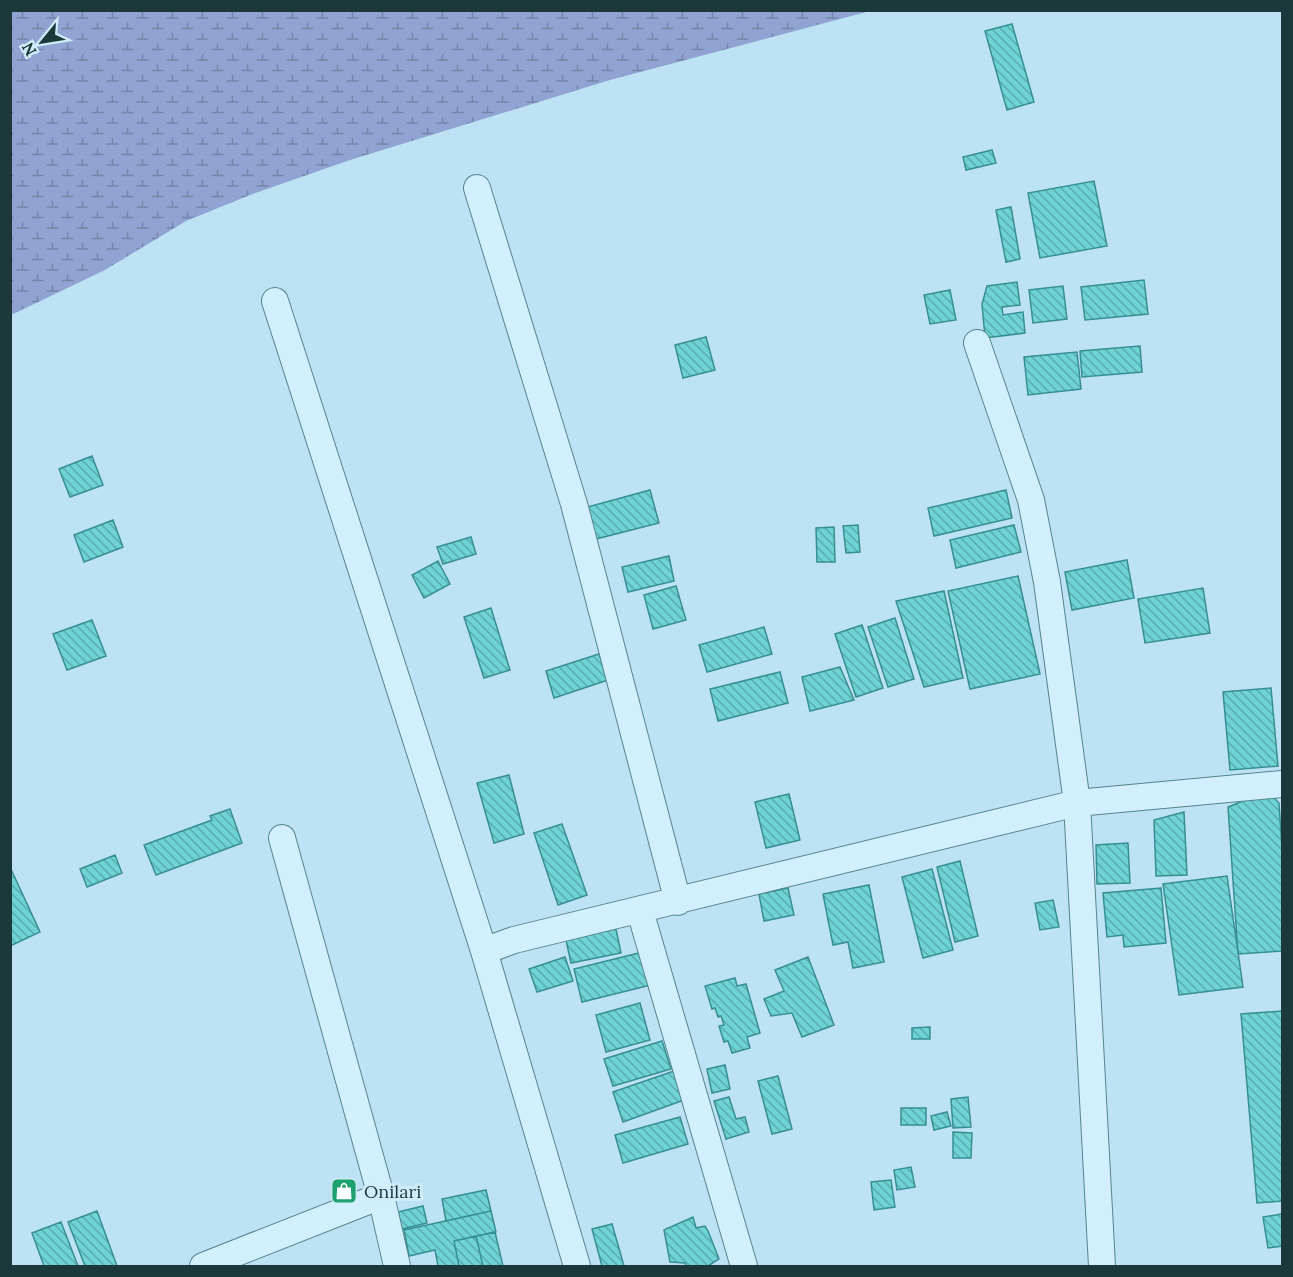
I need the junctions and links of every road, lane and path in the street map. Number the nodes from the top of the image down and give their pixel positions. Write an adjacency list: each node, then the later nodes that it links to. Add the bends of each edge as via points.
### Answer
1 (477, 188): 7 (street, via 574,504)
2 (275, 301): 9 (street)
3 (977, 343): 5 (street, via 1031,500 1047,582)
4 (1282, 784): 5 (street)
5 (1077, 803): 7 (street); 15 (street)
6 (282, 838): 10 (street)
7 (678, 902): 8 (street)
8 (640, 911): 9 (street, via 514,940); 14 (street)
9 (484, 951): 13 (street)
10 (381, 1196): 11 (street); 12 (street)
11 (203, 1266)
12 (397, 1266)
13 (577, 1266)
14 (744, 1266)
15 (1102, 1266)

